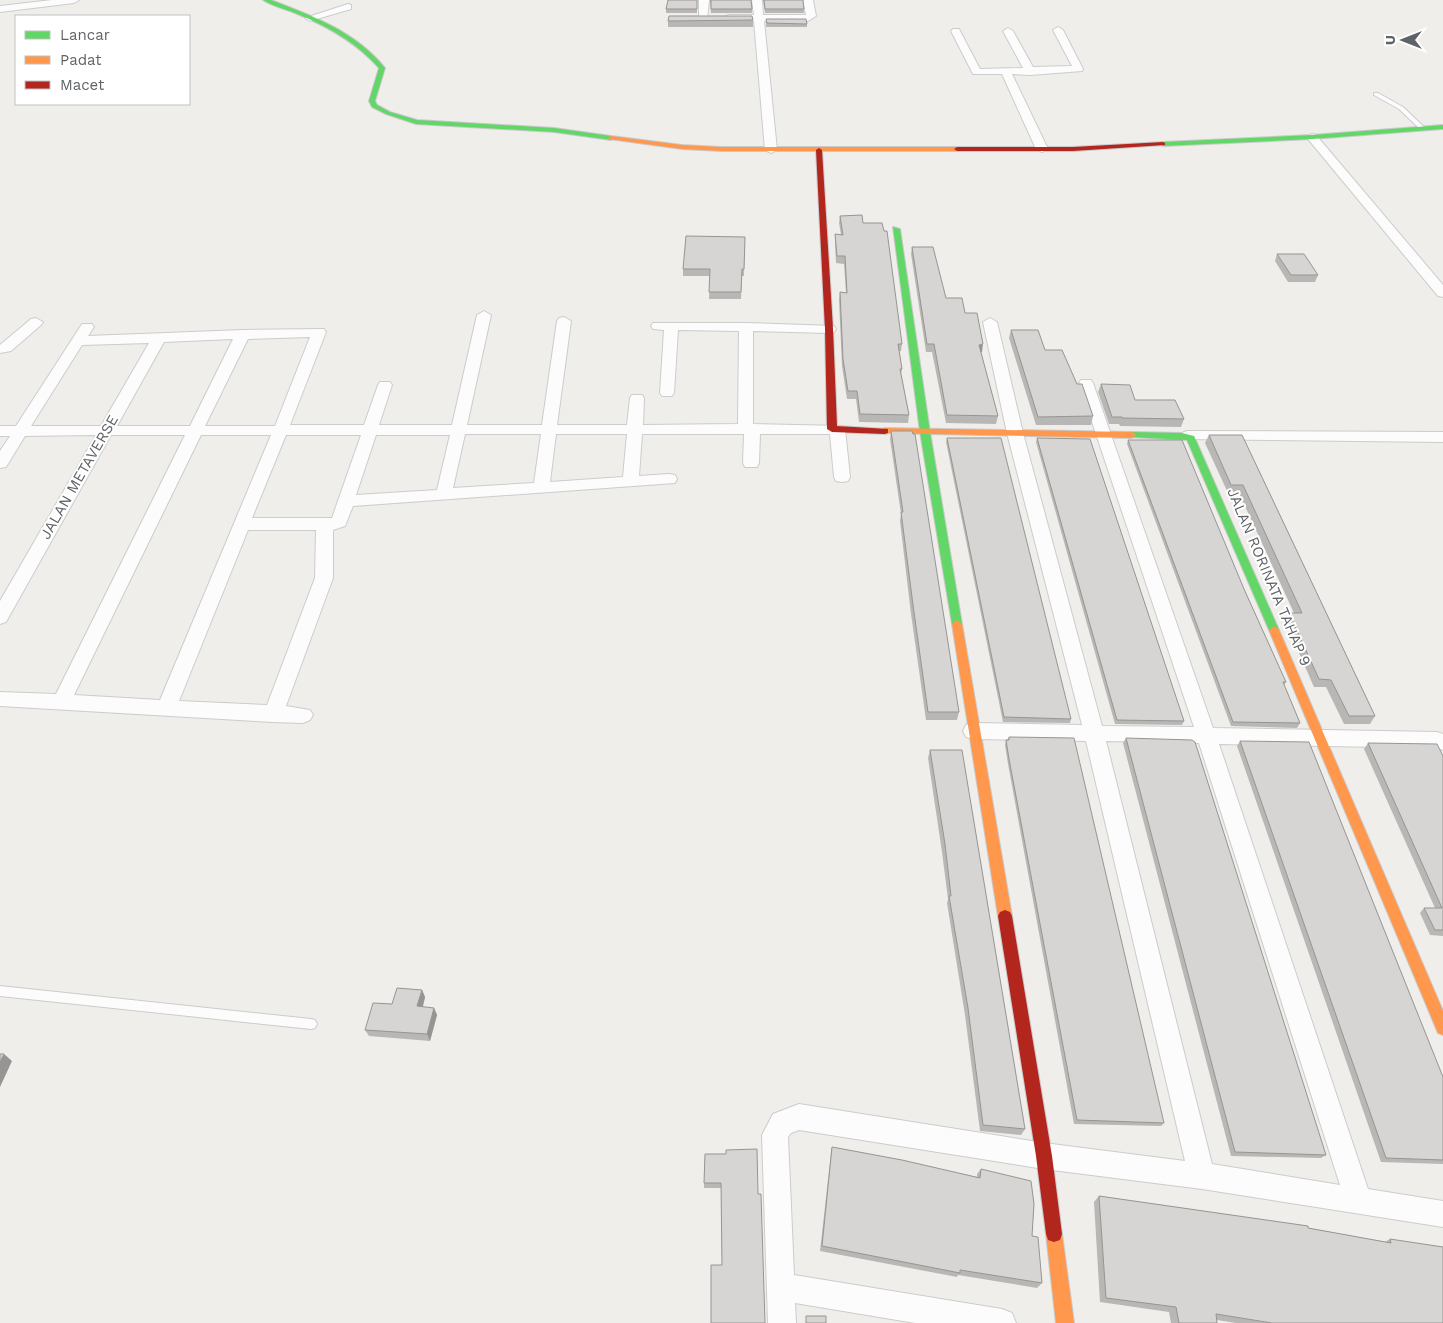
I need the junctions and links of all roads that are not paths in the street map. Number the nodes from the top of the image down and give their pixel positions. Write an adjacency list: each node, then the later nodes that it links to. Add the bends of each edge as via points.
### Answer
1 (74, 0): 7 (street)
2 (266, 0): 8 (street)
3 (704, 0): 9 (street, via 708,18)
4 (757, 0): 9 (street)
5 (808, 0): 9 (street, via 811,16 808,18)
6 (350, 4): 8 (street); 10 (street)
7 (0, 9)
8 (310, 18): 10 (street)
9 (759, 18): 21 (street)
10 (330, 28): 21 (street, via 378,60 382,68 372,101 374,106 416,122 554,130 682,147)
11 (1058, 30): 15 (street, via 1078,69)
12 (956, 31): 14 (street, via 975,71)
13 (1008, 31): 15 (street)
14 (1006, 72): 15 (street); 20 (street)
15 (1030, 72)
16 (1376, 94): 18 (lane, via 1402,108)
17 (1443, 127): 18 (street)
18 (1422, 128): 19 (street)
19 (1312, 136): 20 (street); 24 (street)
20 (1042, 149): 22 (street)
21 (771, 150): 22 (street)
22 (819, 150): 31 (street)
23 (896, 229): 51 (street)
24 (1443, 293)
25 (484, 315): 42 (street)
26 (36, 322): 35 (street, via 6,348)
27 (564, 322): 43 (street)
28 (990, 322): 52 (street)
29 (87, 327): 34 (street)
30 (746, 327): 31 (street); 38 (street, via 665,327); 45 (street)
31 (829, 329): 46 (street)
32 (242, 334): 33 (street); 40 (street, via 319,332); 47 (street)
33 (159, 338): 34 (street); 50 (street, JALAN METAVERSE)
34 (79, 341): 49 (street)
35 (0, 349)
36 (1086, 383): 53 (street)
37 (385, 385): 41 (street)
38 (667, 393)
39 (636, 398): 44 (street)
40 (281, 429): 41 (street); 47 (street); 64 (street)
41 (371, 429): 42 (street); 63 (street)
42 (459, 429): 43 (street); 62 (street)
43 (549, 429): 44 (street); 61 (street)
44 (634, 429): 45 (street); 60 (street)
45 (749, 429): 46 (street); 57 (street)
46 (835, 429): 51 (street); 58 (street)
47 (194, 430): 50 (street); 68 (street)
48 (0, 431): 49 (street)
49 (22, 431): 50 (street); 56 (street)
50 (105, 431): 66 (street, JALAN METAVERSE)
51 (925, 432): 52 (street); 72 (street)
52 (1015, 433): 53 (street); 73 (street)
53 (1102, 434): 54 (street); 74 (street)
54 (1184, 436): 55 (street); 75 (street, JALAN RORINATA TAHAP 9, via 1194,442)
55 (1443, 437)
56 (0, 463)
57 (751, 463)
58 (842, 476)
59 (668, 479): 60 (street)
60 (631, 481): 61 (street)
61 (540, 488): 62 (street)
62 (444, 494): 63 (street)
63 (348, 501): 65 (street, via 339,522)
64 (242, 524): 65 (street); 69 (street)
65 (324, 524): 70 (street, via 324,578)
66 (0, 617)
67 (0, 699): 68 (street)
68 (61, 703): 69 (street)
69 (166, 708): 70 (street)
70 (273, 714): 71 (street)
71 (303, 715)
72 (973, 730): 73 (street); 80 (street)
73 (1094, 733): 74 (street); 81 (street)
74 (1206, 735): 75 (street); 82 (street)
75 (1322, 738): 76 (street); 79 (street, JALAN RORINATA TAHAP 9)
76 (1443, 742)
77 (0, 991): 78 (lane)
78 (311, 1024)
79 (1443, 1028)
80 (1044, 1156): 81 (street); 84 (street, via 799,1117 782,1123 775,1135); 87 (street)
81 (1202, 1176): 82 (street)
82 (1360, 1201): 83 (street)
83 (1443, 1214)
84 (781, 1287): 85 (street); 86 (street)
85 (782, 1323)
86 (1002, 1323)
87 (1065, 1323)

